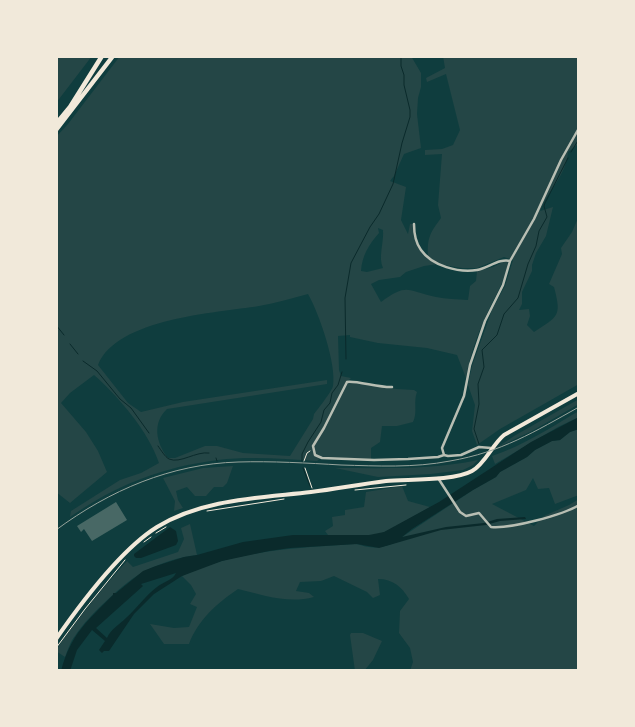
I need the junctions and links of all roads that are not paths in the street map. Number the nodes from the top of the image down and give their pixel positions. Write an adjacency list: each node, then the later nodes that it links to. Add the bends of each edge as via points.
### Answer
1 (102, 56): 3 (highway)
2 (113, 56): 5 (highway)
3 (56, 124)
4 (579, 128): 7 (street)
5 (56, 130)
6 (414, 224): 7 (street, via 420,249 443,266 460,271 477,270 505,259)
7 (510, 261): 11 (street, via 503,285 485,321 464,396 442,448)
8 (392, 387): 11 (street, via 347,382 312,446 317,457 408,459)
9 (579, 393): 10 (main road, via 511,431)
10 (491, 448): 11 (street, via 479,447 460,455); 12 (main road, via 471,472)
11 (444, 455)
12 (438, 478): 13 (street, via 462,515 479,512 489,526 497,528 551,517); 14 (main road, via 313,491 208,506 181,514 136,542)
13 (579, 505)
14 (56, 639)

